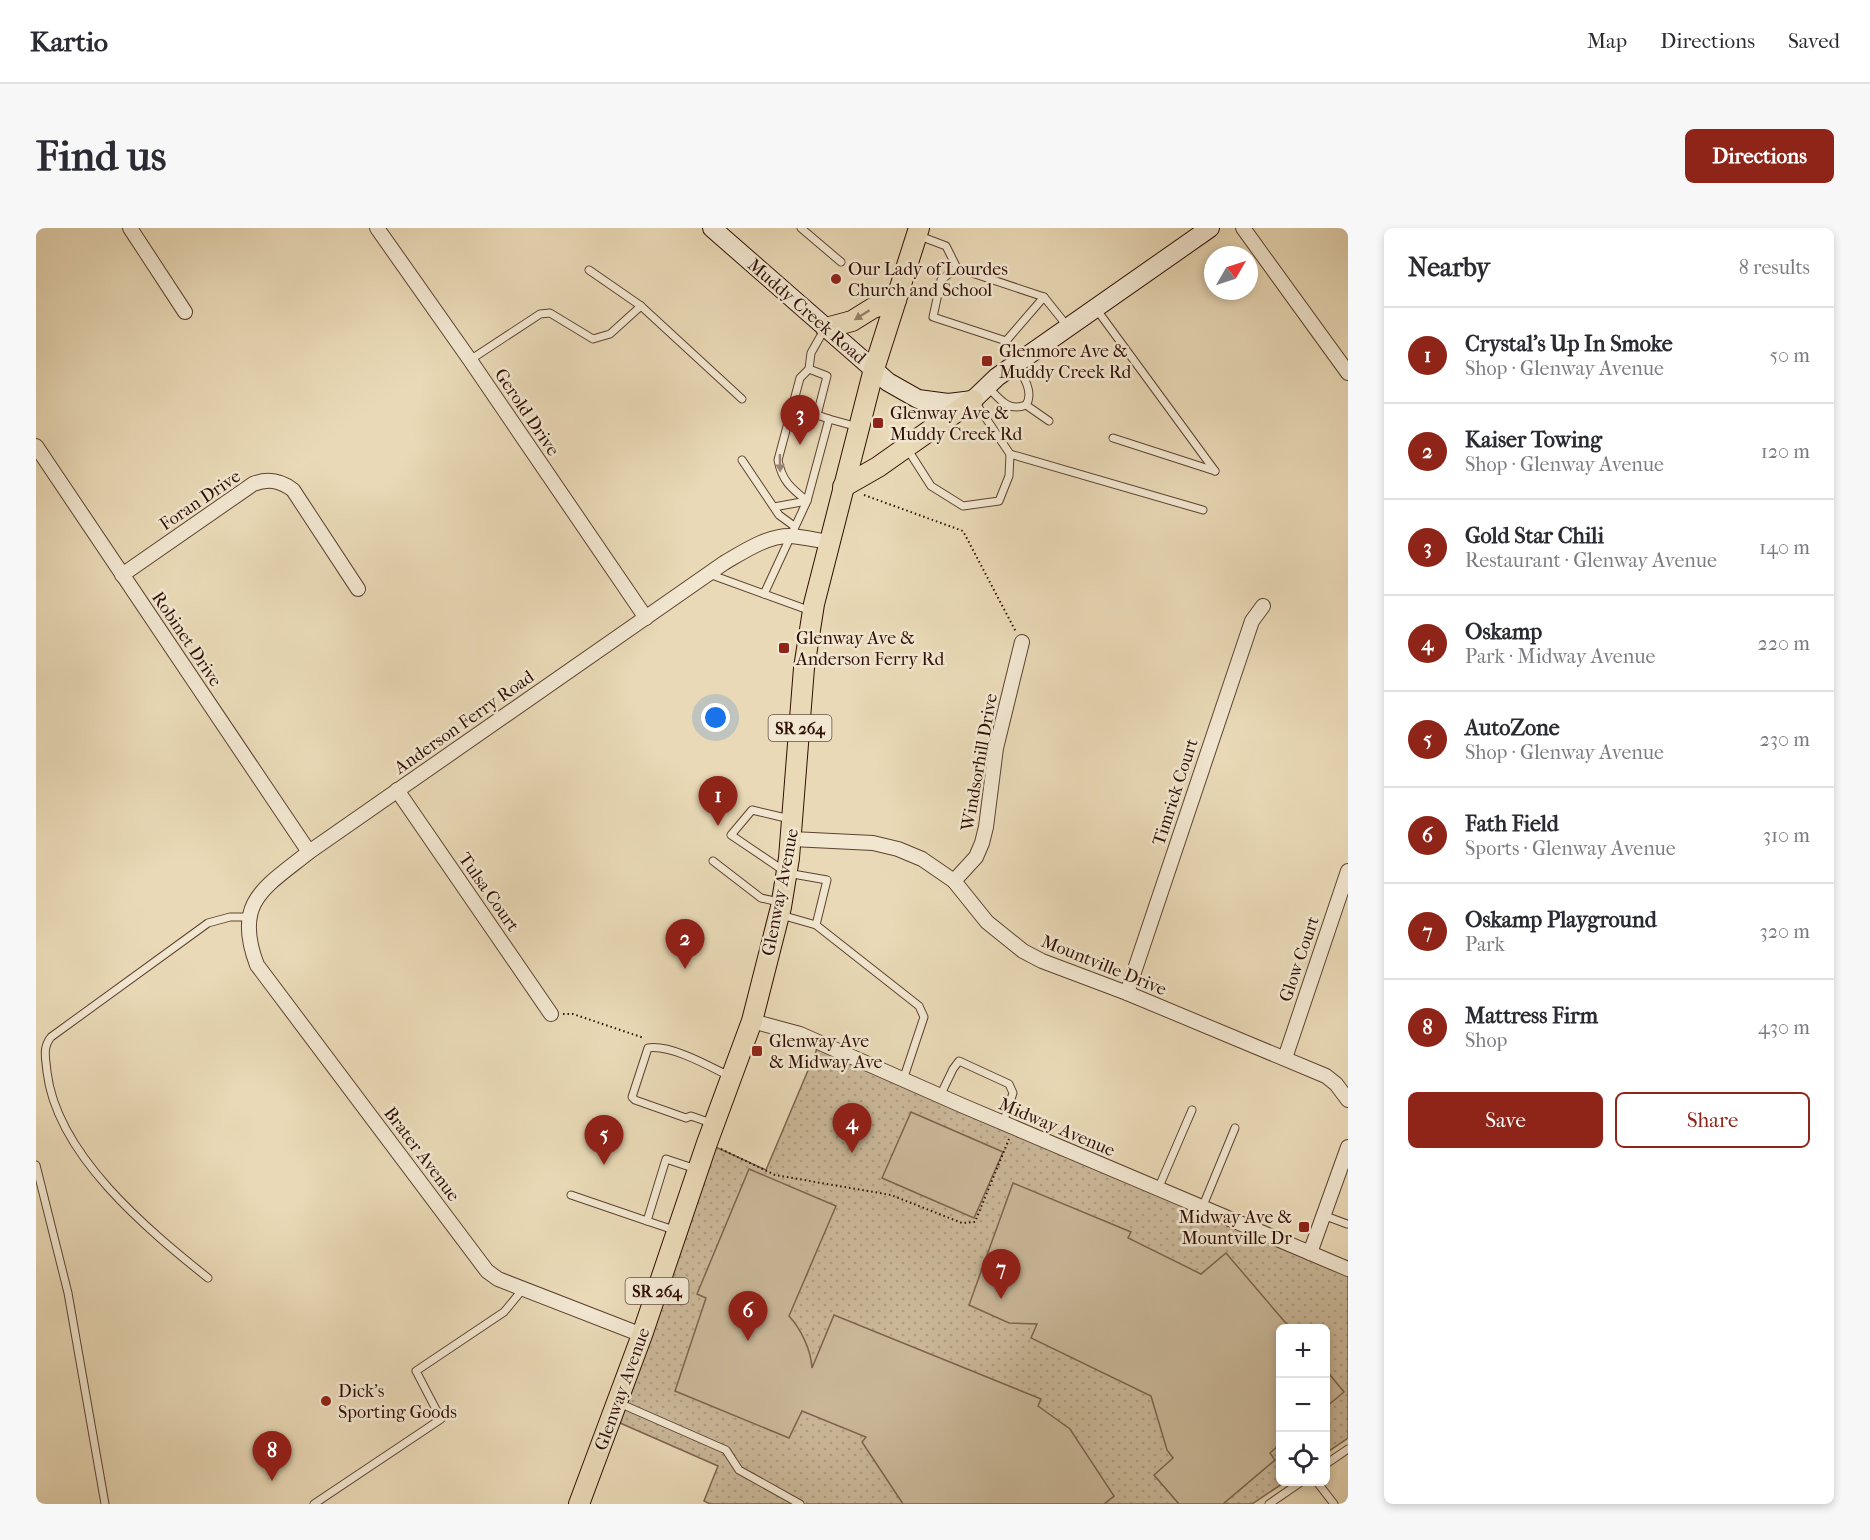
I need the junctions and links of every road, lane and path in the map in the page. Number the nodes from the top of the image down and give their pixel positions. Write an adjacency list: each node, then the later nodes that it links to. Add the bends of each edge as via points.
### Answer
1 (130, 228): 15 (street)
2 (377, 228): 18 (street, Gerold Drive)
3 (712, 228): 17 (street, Muddy Creek Road)
4 (801, 228): 8 (lane)
5 (1210, 228): 14 (street)
6 (1243, 228): 22 (street)
7 (918, 232): 9 (lane, via 946,246); 12 (main road, Glenway Avenue / SR 264)
8 (842, 262)
9 (957, 268): 11 (lane); 11 (lane, via 941,280 933,317 1006,341)
10 (589, 270): 13 (lane)
11 (1044, 297): 16 (lane)
12 (896, 300): 17 (main road, one-way to 17, via 852,321); 21 (main road, Glenway Avenue / SR 264)
13 (640, 306): 18 (lane, via 610,334 592,339 550,313 540,314); 24 (lane)
14 (1095, 308): 16 (street); 29 (lane, via 1215,471)
15 (185, 312)
16 (1068, 327): 19 (street)
17 (826, 328): 20 (lane, via 811,353); 21 (street, Muddy Creek Road)
18 (470, 360): 46 (street, Gerold Drive)
19 (1016, 364): 23 (street); 25 (lane, via 1029,391)
20 (809, 369): 26 (lane, via 827,376 818,415); 35 (lane, one-way to 35, via 800,378 778,460 780,474)
21 (874, 369): 23 (street, Muddy Creek Road, via 918,399 948,403); 28 (main road, Glenway Avenue / SR 264)
22 (1348, 373)
23 (980, 393): 25 (lane, via 1009,407); 31 (main road); 32 (lane)
24 (742, 399)
25 (1026, 405): 27 (lane)
26 (829, 419): 28 (lane); 35 (lane)
27 (1049, 421)
28 (859, 428): 34 (main road, Glenway Avenue / SR 264)
29 (1113, 438)
30 (36, 446): 41 (street, Robinet Drive)
31 (906, 447): 32 (lane, via 931,486 963,506 999,501 1009,477); 34 (main road)
32 (1010, 454): 37 (lane)
33 (742, 460): 36 (lane)
34 (843, 487): 39 (main road, Glenway Avenue / SR 264); 47 (path, via 963,531)
35 (807, 501): 36 (lane); 38 (lane)
36 (774, 507): 38 (lane)
37 (1203, 510)
38 (793, 531): 39 (street, Anderson Ferry Road); 40 (street, Anderson Ferry Road, via 747,549); 43 (lane)
39 (829, 542): 45 (main road, Glenway Avenue / SR 264)
40 (709, 574): 43 (lane); 46 (street, Anderson Ferry Road)
41 (122, 575): 42 (street, Foran Drive, via 253,484 270,480 293,490); 51 (street, Robinet Drive)
42 (358, 589)
43 (764, 594): 45 (lane)
44 (1263, 606): 59 (street, Timrick Court, via 1252,621)
45 (812, 611): 49 (main road, Glenway Avenue / SR 264)
46 (646, 618): 48 (street, Anderson Ferry Road)
47 (1022, 642): 55 (street, Windsorhill Drive, via 996,748 982,843 976,857)
48 (398, 790): 51 (street, Anderson Ferry Road); 60 (street, Tulsa Court)
49 (793, 819): 50 (main road, Glenway Avenue / SR 264); 54 (lane, via 752,810 731,835)
50 (792, 839): 54 (main road, Glenway Avenue / SR 264); 55 (street, Mountville Drive, via 873,843 898,849 922,859)
51 (309, 852): 57 (street, Anderson Ferry Road, via 254,900)
52 (713, 861): 56 (lane)
53 (1348, 871): 62 (street, Glow Court)
54 (787, 873): 56 (main road, Glenway Avenue / SR 264); 58 (lane, via 827,880)
55 (954, 881): 59 (street, Mountville Drive, via 987,922 1023,951)
56 (780, 909): 58 (lane); 61 (main road, Glenway Avenue / SR 264)
57 (248, 917): 84 (lane, via 208,923 51,1037 45,1049 48,1080 69,1137 120,1200); 85 (street, Brater Avenue, via 247,932 256,965 480,1262 498,1279)
58 (816, 925): 64 (lane, via 919,1006 924,1017)
59 (1127, 993): 62 (street, Mountville Drive)
60 (551, 1014)
61 (752, 1021): 63 (main road, Glenway Avenue / SR 264); 64 (street, Midway Avenue, via 800,1034)
62 (1285, 1058): 66 (street, Mountville Drive, via 1326,1076)
63 (731, 1077): 68 (main road, Glenway Avenue / SR 264); 68 (lane, via 680,1054 648,1048 634,1100)
64 (903, 1080): 65 (street, Midway Avenue)
65 (940, 1096): 69 (street, Midway Avenue); 69 (lane, via 959,1061 1009,1084 1013,1093)
66 (1348, 1100)
67 (1192, 1110): 75 (lane)
68 (714, 1124): 71 (main road, Glenway Avenue / SR 264)
69 (1009, 1126): 71 (path, via 975,1222 969,1223 891,1195 775,1175); 75 (street, Midway Avenue)
70 (1235, 1128): 77 (lane)
71 (707, 1143): 74 (main road, Glenway Avenue / SR 264)
72 (1348, 1147): 78 (street)
73 (36, 1166): 92 (lane, via 68,1293)
74 (698, 1169): 79 (lane, via 666,1159); 81 (main road, Glenway Avenue / SR 264)
75 (1158, 1189): 77 (street, Midway Avenue)
76 (571, 1195): 79 (lane)
77 (1202, 1208): 82 (street, Midway Avenue)
78 (1323, 1215): 80 (lane); 82 (street)
79 (647, 1221): 81 (lane)
80 (1347, 1224)
81 (677, 1232): 86 (main road, Glenway Avenue / SR 264)
82 (1310, 1253): 83 (street, Midway Avenue)
83 (1348, 1269)
84 (208, 1278)
85 (523, 1288): 86 (street, Brater Avenue); 93 (lane, via 504,1312 416,1371 441,1419)
86 (642, 1335): 87 (main road, Glenway Avenue / SR 264)
87 (617, 1402): 94 (main road, Glenway Avenue / SR 264); 95 (lane, via 726,1450 739,1470)
88 (1348, 1449): 89 (lane)
89 (1330, 1461)
90 (1295, 1486): 96 (lane)
91 (1320, 1486): 97 (lane)
92 (105, 1504)
93 (314, 1504)
94 (579, 1504)
95 (800, 1504)
96 (1269, 1504)
97 (1334, 1504)

